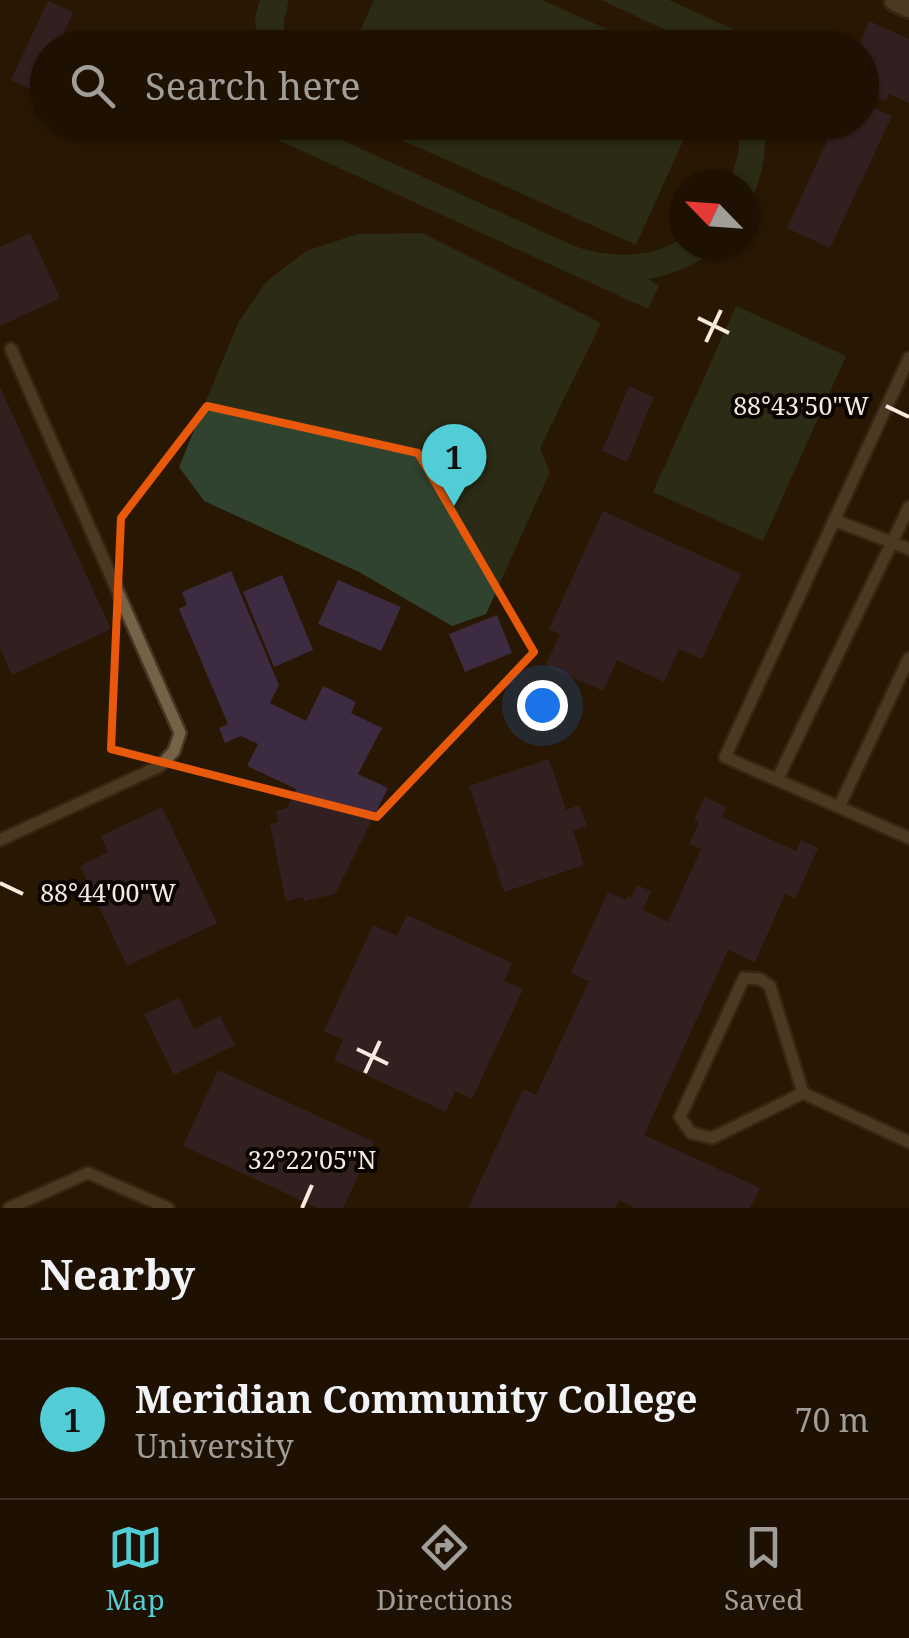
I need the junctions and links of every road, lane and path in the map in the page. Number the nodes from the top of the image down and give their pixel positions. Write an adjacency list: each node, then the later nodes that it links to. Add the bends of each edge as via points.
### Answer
1 (896, 0): 2 (street)
2 (909, 6)
3 (11, 349): 13 (lane, via 180,733 160,766)
4 (909, 358): 6 (lane)
5 (909, 507): 7 (lane)
6 (834, 520): 7 (lane); 10 (lane, via 725,757)
7 (892, 542): 8 (lane); 10 (lane)
8 (909, 550)
9 (909, 658): 11 (lane)
10 (777, 780): 11 (lane)
11 (839, 808): 12 (lane)
12 (909, 838)
13 (0, 840)
14 (803, 1093): 14 (lane, via 770,986 744,978 680,1117 692,1132 712,1138); 15 (lane)
15 (909, 1142)
16 (10, 1208): 17 (lane, via 88,1174)
17 (168, 1208)

